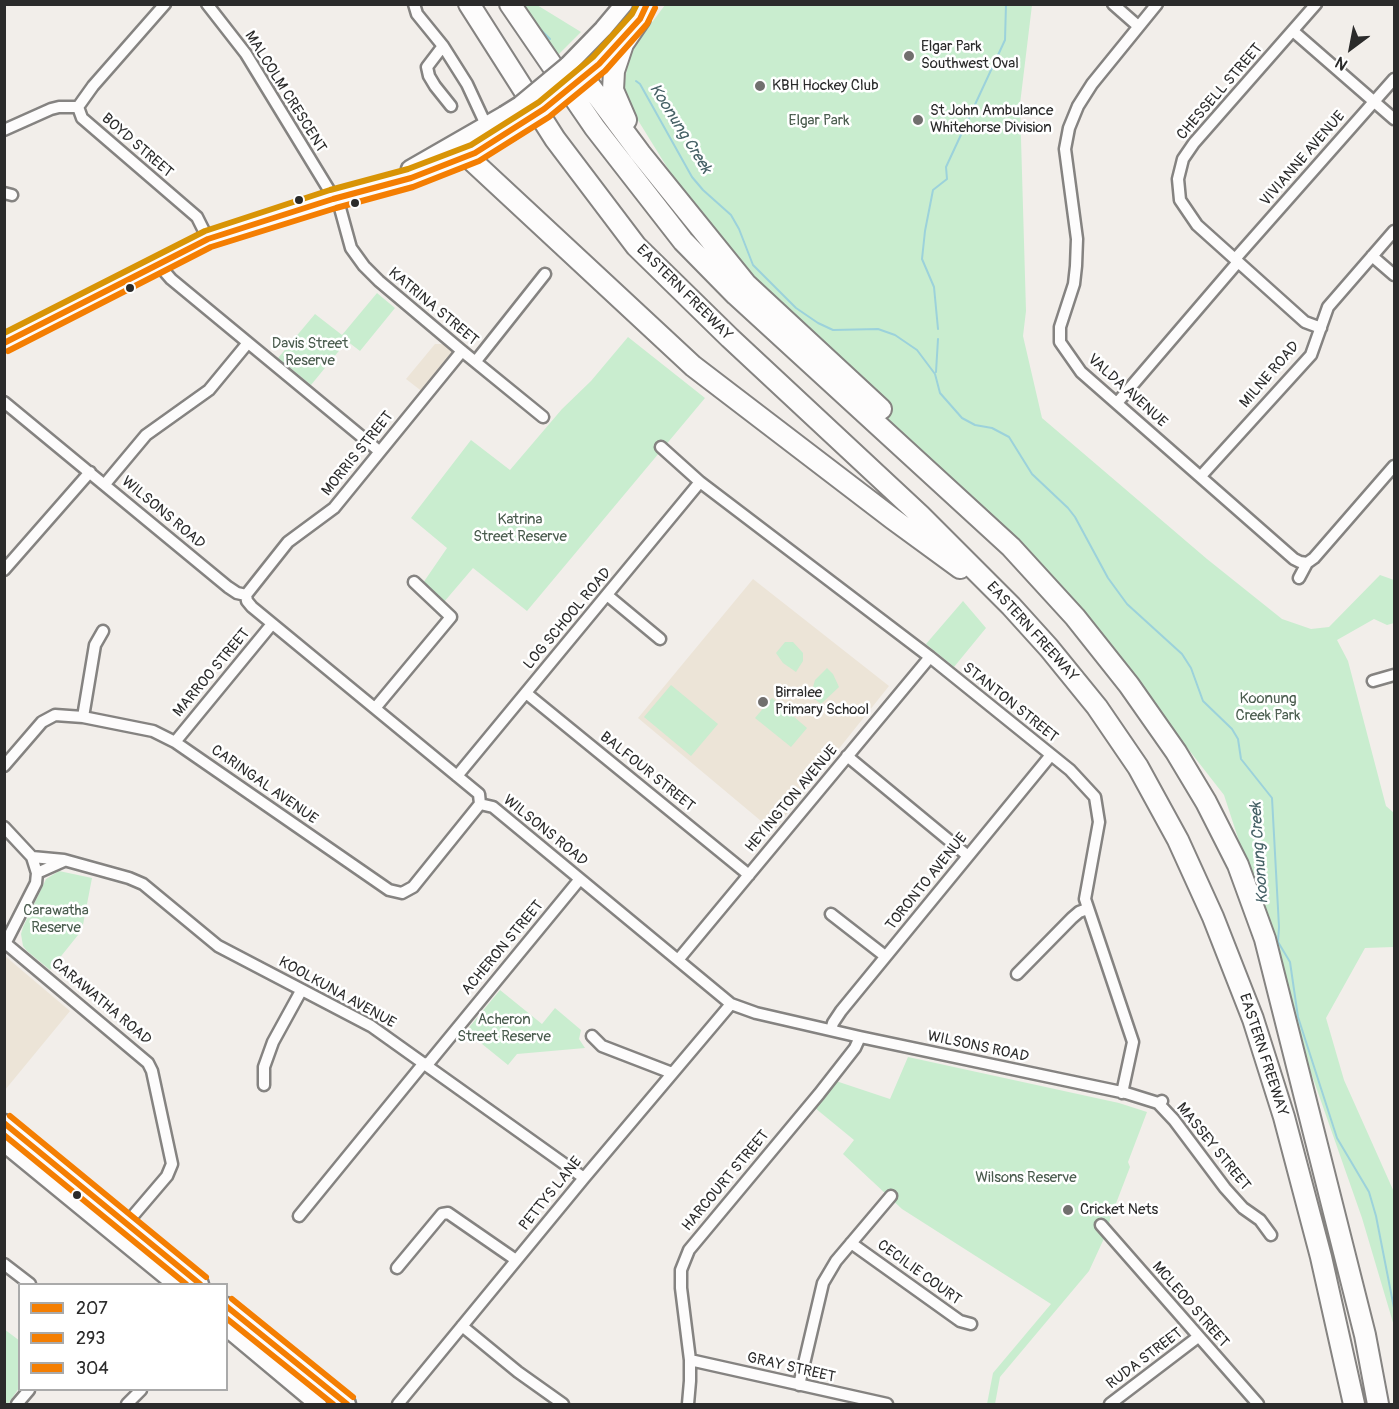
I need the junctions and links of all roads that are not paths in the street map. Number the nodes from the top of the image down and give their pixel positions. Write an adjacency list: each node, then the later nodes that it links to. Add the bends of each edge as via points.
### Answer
1 (165, 4): 18 (street)
2 (207, 4): 25 (street, MALCOLM CRESCENT, via 246,54)
3 (414, 4): 13 (street, via 417,14)
4 (469, 4): 55 (highway, EASTERN FREEWAY, via 555,139 636,246)
5 (510, 4): 62 (highway, EASTERN FREEWAY, via 595,128 683,241 736,295 1001,537 1075,617)
6 (624, 4): 14 (main road)
7 (1113, 4): 11 (street)
8 (1157, 4): 11 (street, VALDA AVENUE)
9 (1316, 4): 12 (street, CHESSELL STREET)
10 (644, 11): 14 (main road, via 616,47); 23 (highway, via 619,53 613,90)
11 (1138, 26): 39 (street, VALDA AVENUE, via 1078,106 1065,149 1077,239 1074,284 1060,327 1060,342 1080,372)
12 (1293, 31): 16 (street); 29 (street, CHESSELL STREET, via 1194,143 1183,159 1178,179 1180,200 1197,225)
13 (443, 46): 17 (street, via 427,67 429,76); 20 (street)
14 (574, 76): 20 (main road, bridge, via 548,83); 22 (main road, bridge, via 544,109); 23 (highway, via 587,82)
15 (1395, 79): 16 (street, VIVIANNE AVENUE)
16 (1375, 101): 19 (street); 29 (street, VIVIANNE AVENUE)
17 (451, 106)
18 (78, 107): 21 (street, via 59,106); 27 (street, BOYD STREET, via 82,118 197,217)
19 (1395, 119)
20 (487, 127): 22 (main road); 24 (main road)
21 (4, 130)
22 (475, 153): 24 (main road, via 411,178); 55 (highway, via 536,219 693,366)
23 (654, 169): 62 (highway, via 746,284 840,369 1038,566)
24 (372, 188): 25 (main road)
25 (333, 199): 27 (main road); 36 (street, KATRINA STREET, via 340,208 351,248 364,266)
26 (1395, 231): 28 (street, MILNE ROAD)
27 (208, 238): 30 (main road)
28 (1372, 256): 32 (street); 33 (street, MILNE ROAD, via 1328,307)
29 (1237, 260): 33 (street, CHESSELL STREET, via 1305,322); 39 (street, VIVIANNE AVENUE)
30 (158, 264): 34 (main road); 35 (street)
31 (545, 274): 37 (street)
32 (1395, 275)
33 (1321, 328): 45 (street, MILNE ROAD, via 1311,354)
34 (4, 343)
35 (247, 344): 42 (street); 47 (street, via 209,390 146,435)
36 (462, 351): 37 (street, KATRINA STREET); 42 (street, MORRIS STREET)
37 (476, 361): 40 (street, KATRINA STREET)
38 (4, 402): 44 (street, WILSONS ROAD)
39 (1117, 403): 45 (street, VALDA AVENUE)
40 (543, 417)
41 (661, 447): 46 (street, STANTON STREET)
42 (379, 451): 53 (street, MORRIS STREET, via 334,508 288,542)
43 (1395, 466): 49 (street)
44 (90, 472): 47 (street, WILSONS ROAD); 48 (street)
45 (1201, 476): 49 (street, VALDA AVENUE, via 1294,559)
46 (700, 482): 54 (street, LOG SCHOOL ROAD); 59 (street, STANTON STREET)
47 (105, 484): 53 (street, WILSONS ROAD, via 228,587)
48 (9, 556): 50 (street)
49 (1307, 563): 51 (street)
50 (4, 570)
51 (1299, 578)
52 (414, 582): 64 (street, via 451,617)
53 (246, 594): 56 (street, WILSONS ROAD, via 252,607)
54 (607, 595): 58 (street); 63 (street, LOG SCHOOL ROAD)
55 (1011, 606): 116 (highway, EASTERN FREEWAY, via 1097,707 1138,767 1178,840 1213,917 1253,1019 1284,1117)
56 (272, 624): 64 (street, WILSONS ROAD); 66 (street, MARROO STREET)
57 (104, 631): 65 (street, via 95,645)
58 (660, 639)
59 (930, 657): 67 (street, STANTON STREET); 68 (street, HEYINGTON AVENUE)
60 (1395, 675): 61 (street)
61 (1373, 681)
62 (1130, 685): 114 (highway, EASTERN FREEWAY, via 1206,802 1251,898 1265,939)
63 (526, 693): 70 (street, LOG SCHOOL ROAD); 77 (street, BALFOUR STREET)
64 (376, 707): 70 (street, WILSONS ROAD)
65 (82, 717): 66 (street, CARINGAL AVENUE, via 153,731); 69 (street, CARINGAL AVENUE, via 55,715 42,722)
66 (175, 742): 71 (street, CARINGAL AVENUE, via 389,890 402,893 413,887)
67 (1051, 755): 73 (street, TORONTO AVENUE); 79 (street, STANTON STREET, via 1095,797 1099,822 1085,899)
68 (848, 756): 73 (street); 77 (street, HEYINGTON AVENUE)
69 (4, 766)
70 (457, 776): 71 (street, WILSONS ROAD, via 479,794)
71 (480, 804): 78 (street, WILSONS ROAD, via 493,807)
72 (4, 827): 74 (street)
73 (968, 856): 82 (street, TORONTO AVENUE)
74 (32, 857): 75 (street, KOOLKUNA AVENUE); 76 (street)
75 (64, 860): 76 (street); 85 (street, KOOLKUNA AVENUE, via 143,884 218,946)
76 (37, 873): 81 (street, via 36,883)
77 (748, 875): 83 (street, HEYINGTON AVENUE)
78 (580, 879): 83 (street, WILSONS ROAD); 90 (street, ACHERON STREET)
79 (1087, 909): 84 (street, via 1072,918); 93 (street, STANTON STREET, via 1133,1042)
80 (831, 914): 82 (street)
81 (5, 942): 101 (street, CARAWATHA ROAD, via 148,1063 172,1164 167,1176)
82 (885, 957): 87 (street, TORONTO AVENUE, via 836,1018)
83 (678, 960): 86 (street, WILSONS ROAD)
84 (1017, 974)
85 (301, 991): 90 (street, KOOLKUNA AVENUE, via 371,1026); 92 (street, via 273,1042 264,1067)
86 (731, 1004): 87 (street, WILSONS ROAD); 91 (street, PETTYS LANE)
87 (831, 1030): 89 (street, WILSONS ROAD)
88 (591, 1036): 91 (street, via 602,1046)
89 (860, 1037): 93 (street, WILSONS ROAD); 117 (street, HARCOURT STREET, via 826,1085 689,1250 681,1270 681,1288)
90 (425, 1064): 97 (street, KOOLKUNA AVENUE); 99 (street, ACHERON STREET)
91 (672, 1072): 97 (street, PETTYS LANE)
92 (264, 1085)
93 (1122, 1093): 94 (street, WILSONS ROAD)
94 (1160, 1102): 102 (street, MASSEY STREET, via 1225,1188)
95 (4, 1123): 101 (main road)
96 (4, 1143): 101 (main road)
97 (584, 1178): 104 (street, PETTYS LANE)
98 (891, 1196): 103 (street)
99 (299, 1216)
100 (1101, 1225): 115 (street, MCLEOD STREET)
101 (121, 1230): 108 (main road); 109 (main road)
102 (1271, 1235)
103 (851, 1243): 111 (street, CECILIE COURT, via 960,1321); 118 (street, via 823,1283)
104 (516, 1260): 106 (street, via 448,1212 442,1214); 112 (street, PETTYS LANE)
105 (4, 1264): 107 (street)
106 (397, 1268)
107 (29, 1283)
108 (175, 1283)
109 (199, 1283)
110 (228, 1308): 124 (main road)
111 (971, 1324)
112 (462, 1326): 125 (street, PETTYS LANE); 126 (street)
113 (228, 1329): 123 (main road)
114 (1365, 1335): 133 (highway, EASTERN FREEWAY); 134 (highway)
115 (1198, 1337): 129 (street, RUDA STREET); 130 (street, MCLEOD STREET)
116 (1341, 1344): 131 (highway); 132 (highway, EASTERN FREEWAY)
117 (690, 1360): 118 (street, GRAY STREET); 127 (street, HARCOURT STREET)
118 (799, 1384): 128 (street, GRAY STREET)
119 (27, 1391): 121 (street)
120 (139, 1391): 122 (street)
121 (17, 1404)
122 (127, 1404)
123 (318, 1404)
124 (346, 1404)
125 (398, 1404)
126 (563, 1404)
127 (688, 1404)
128 (886, 1404)
129 (1110, 1404)
130 (1258, 1404)
131 (1338, 1404)
132 (1354, 1404)
133 (1378, 1404)
134 (1386, 1404)

